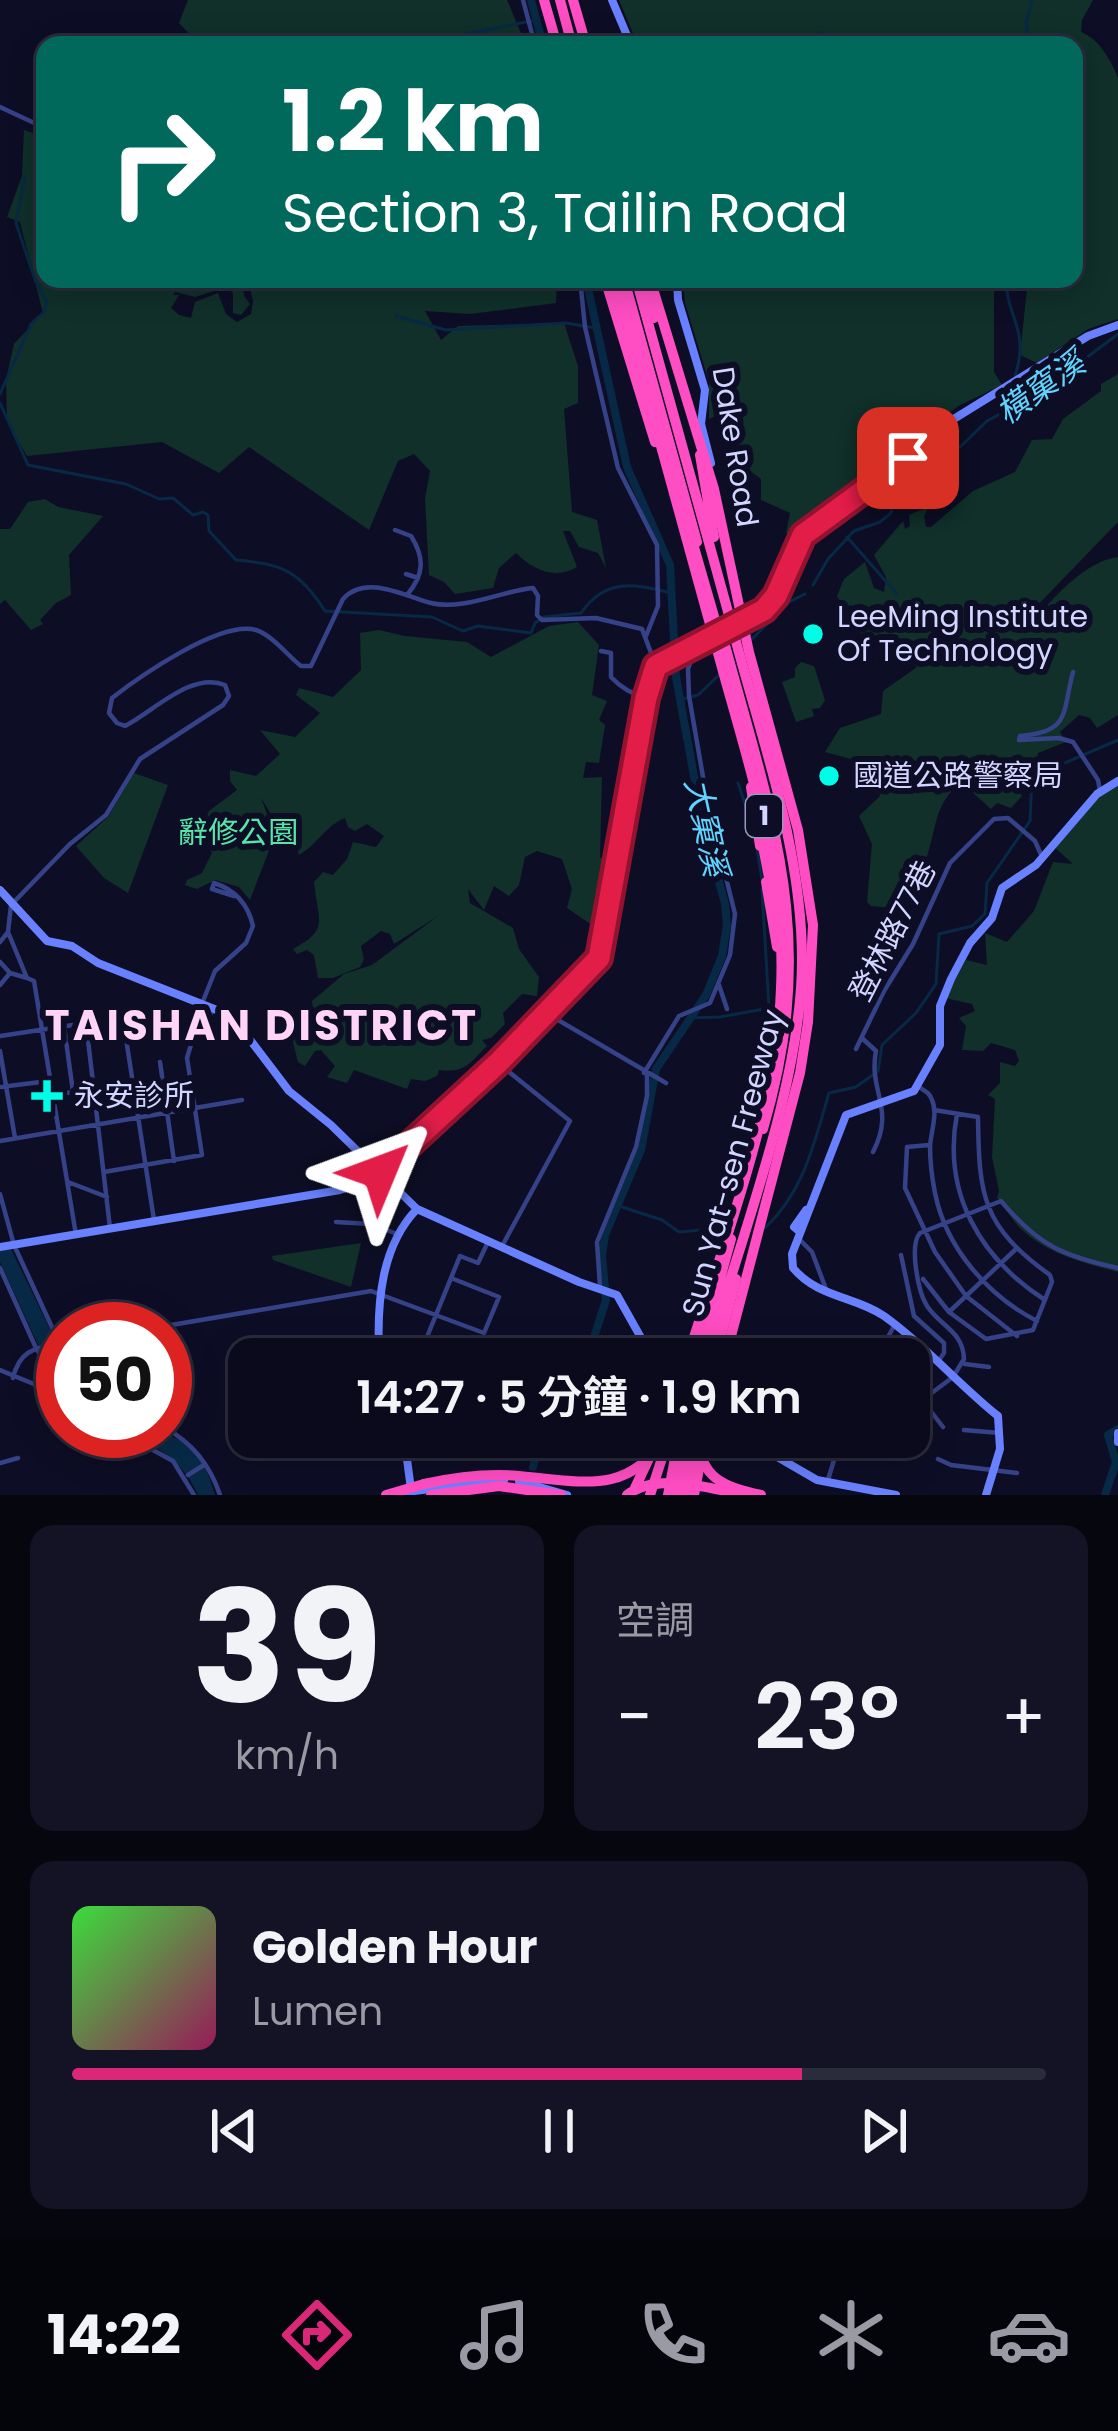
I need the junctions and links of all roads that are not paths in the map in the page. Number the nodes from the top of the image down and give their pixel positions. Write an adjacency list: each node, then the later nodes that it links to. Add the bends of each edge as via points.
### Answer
1 (524, 0): 5 (street)
2 (545, 0): 6 (highway, bridge)
3 (565, 0): 7 (highway)
4 (611, 0): 8 (main road)
5 (534, 36)
6 (554, 36)
7 (575, 36)
8 (627, 36)
9 (0, 107): 10 (street)
10 (36, 124)
11 (581, 288): 29 (street, via 623,484 657,545 656,614)
12 (608, 288): 22 (highway)
13 (624, 288): 22 (highway)
14 (624, 288): 28 (highway, Sun Yat-sen Freeway / 1)
15 (624, 288): 133 (highway, 1, bridge, via 756,786 782,935 769,1080)
16 (648, 288): 26 (highway, Sun Yat-sen Freeway / 1)
17 (649, 288): 26 (highway, via 694,427)
18 (649, 288): 137 (highway, 1, bridge, via 714,489 799,830 813,925 800,1073)
19 (677, 288): 27 (main road, Dake Road, via 705,390 701,424)
20 (1118, 325): 27 (main road, via 936,430 897,469 812,526 773,600)
21 (395, 530): 24 (street, via 415,542)
22 (691, 536): 28 (highway)
23 (406, 574): 24 (street)
24 (418, 578): 25 (street)
25 (407, 595): 29 (street, via 445,604 530,587 541,619 604,619); 43 (street, via 350,592 311,666 245,630 190,646 112,698 110,713 125,726 172,694 213,682 226,685 229,696 137,762 106,815)
26 (725, 599): 28 (highway, Sun Yat-sen Freeway / 1)
27 (743, 623): 32 (main road)
28 (722, 624): 30 (highway, Sun Yat-sen Freeway / 1, bridge)
29 (646, 636): 33 (street)
30 (727, 643): 35 (highway); 37 (highway, Sun Yat-sen Freeway / 1); 66 (highway, Sun Yat-sen Freeway / 1, via 789,905)
31 (601, 651): 36 (street, via 611,652 615,682)
32 (691, 651): 33 (main road); 51 (street, via 696,738 735,914)
33 (659, 664): 36 (main road)
34 (1072, 672): 39 (street, via 1062,719 1019,740 1072,742)
35 (730, 678): 49 (highway, bridge); 49 (highway, via 773,872)
36 (646, 698): 55 (main road, via 601,954)
37 (751, 698): 59 (highway, Sun Yat-sen Freeway / 1, via 798,896 802,980); 59 (highway, via 804,840 812,922)
38 (1118, 781): 39 (main road)
39 (1100, 791): 40 (main road)
40 (1042, 857): 61 (street, 登林路77巷, via 1007,818 994,819 950,863); 71 (main road, via 1002,888 992,917 965,951 940,1006 940,1045)
41 (0, 890): 43 (main road)
42 (239, 898): 52 (street, via 254,926 215,971)
43 (11, 905): 44 (street); 52 (main road, via 47,941)
44 (8, 932): 45 (street); 48 (street)
45 (0, 942)
46 (0, 962): 47 (street)
47 (10, 973): 48 (street); 50 (street)
48 (27, 978): 58 (street)
49 (784, 983): 59 (highway)
50 (0, 985)
51 (719, 986): 54 (street); 67 (street, via 710,1003 685,1011)
52 (203, 1001): 53 (main road)
53 (215, 1007): 77 (street, via 187,1058); 91 (main road, via 237,1022 289,1091)
54 (727, 1009)
55 (546, 1012): 65 (main road); 67 (street)
56 (123, 1019): 81 (street)
57 (64, 1026): 58 (street); 72 (street, via 86,1023); 73 (street)
58 (41, 1030): 60 (street); 68 (street)
59 (790, 1030): 66 (highway); 102 (highway); 102 (highway, Sun Yat-sen Freeway / 1)
60 (0, 1036)
61 (862, 1039): 62 (street, 登林路77巷); 76 (street, 登林路77巷, via 876,1051)
62 (856, 1049)
63 (0, 1051): 70 (street)
64 (160, 1062): 79 (street)
65 (498, 1063): 91 (main road); 109 (street, via 571,1121)
66 (781, 1064): 102 (highway, Sun Yat-sen Freeway / 1)
67 (645, 1073): 69 (street); 118 (street, via 636,1147 597,1242)
68 (49, 1081): 70 (street); 74 (street)
69 (663, 1082)
70 (3, 1086): 84 (street)
71 (917, 1086): 76 (main road); 78 (street, via 930,1094)
72 (94, 1090): 73 (street); 82 (street)
73 (73, 1092): 74 (street)
74 (52, 1095): 83 (street)
75 (242, 1100): 77 (street)
76 (881, 1102): 87 (street, via 885,1130); 106 (main road, via 846,1115)
77 (195, 1109): 79 (street); 88 (street, via 203,1154)
78 (934, 1111): 80 (street); 86 (street)
79 (167, 1113): 81 (street); 88 (street)
80 (957, 1114): 95 (street, via 979,1119 977,1162); 97 (street, via 954,1168)
81 (139, 1118): 82 (street); 89 (street)
82 (98, 1125): 83 (street); 90 (street)
83 (57, 1130): 84 (street); 92 (street)
84 (15, 1138): 85 (street)
85 (0, 1141)
86 (930, 1145): 100 (street); 103 (street, via 907,1148 904,1188)
87 (873, 1152)
88 (174, 1161): 89 (street)
89 (146, 1166): 90 (street); 98 (street)
90 (104, 1172): 94 (street)
91 (380, 1172): 96 (main road); 98 (main road, via 340,1190)
92 (66, 1181): 94 (street); 104 (street)
93 (0, 1194): 108 (street)
94 (107, 1197): 101 (street)
95 (988, 1206): 97 (street); 110 (street); 114 (street, via 1004,1203 1043,1244)
96 (416, 1209): 105 (main road); 107 (main road)
97 (966, 1214): 100 (street); 112 (street)
98 (154, 1220): 101 (main road)
99 (336, 1222): 105 (street)
100 (945, 1222): 103 (street); 117 (street)
101 (110, 1228): 104 (main road)
102 (742, 1231): 134 (highway, Sun Yat-sen Freeway / 1); 135 (highway); 136 (street)
103 (924, 1232): 115 (street, via 913,1244); 121 (street)
104 (76, 1234): 108 (main road)
105 (397, 1234): 120 (main road)
106 (799, 1235): 119 (street); 119 (main road, via 793,1268)
107 (488, 1242): 109 (main road); 116 (street, via 478,1263 460,1256)
108 (8, 1246): 123 (street)
109 (501, 1248): 118 (main road)
110 (1015, 1250): 112 (street); 122 (street, via 1052,1278)
111 (901, 1255): 144 (street, via 914,1316 944,1343)
112 (999, 1264): 117 (street); 122 (street)
113 (0, 1268): 140 (street)
114 (1118, 1268)
115 (920, 1275): 124 (street); 143 (street, via 926,1305 961,1339)
116 (451, 1278): 125 (street); 125 (street, via 499,1297 484,1334)
117 (983, 1281): 121 (street); 126 (street)
118 (600, 1291): 132 (main road, via 624,1304)
119 (827, 1294): 128 (main road)
120 (380, 1295): 125 (street); 127 (street); 130 (main road)
121 (966, 1296): 124 (street); 129 (street)
122 (1045, 1300): 126 (street)
123 (38, 1302)
124 (949, 1312): 129 (street, via 983,1338)
125 (436, 1316): 131 (street)
126 (1037, 1321): 129 (street)
127 (192, 1322)
128 (894, 1326): 138 (street); 139 (main road)
129 (1016, 1336)
130 (379, 1338)
131 (427, 1338)
132 (642, 1338)
133 (701, 1338)
134 (703, 1338)
135 (719, 1338)
136 (729, 1338)
137 (731, 1338)
138 (887, 1338)
139 (908, 1338)
140 (36, 1346)
141 (36, 1349): 148 (street, via 20,1358)
142 (930, 1357): 144 (main road)
143 (963, 1363): 145 (street); 147 (street)
144 (938, 1364): 147 (main road)
145 (988, 1367)
146 (0, 1370): 148 (street)
147 (952, 1377): 150 (street); 154 (main road, via 998,1416)
148 (13, 1378): 149 (street)
149 (36, 1385)
150 (930, 1395)
151 (930, 1410): 152 (street)
152 (943, 1426)
153 (964, 1430): 154 (street)
154 (1000, 1433): 172 (main road)
155 (192, 1446): 181 (street)
156 (18, 1458): 170 (street)
157 (168, 1458): 180 (street)
158 (405, 1458): 179 (main road)
159 (652, 1458): 185 (highway, bridge)
160 (655, 1458): 182 (highway, bridge, via 617,1487 470,1475)
161 (656, 1458): 177 (highway, via 650,1472 622,1490)
162 (661, 1458): 186 (highway, bridge)
163 (689, 1458): 187 (highway, bridge)
164 (689, 1458): 187 (highway)
165 (692, 1458): 187 (highway, bridge)
166 (701, 1458): 189 (highway, bridge, via 725,1486)
167 (786, 1458): 175 (main road)
168 (835, 1458): 175 (street)
169 (938, 1460): 172 (street)
170 (0, 1463)
171 (204, 1465): 174 (street)
172 (995, 1469): 173 (street); 191 (main road)
173 (1017, 1473)
174 (188, 1475)
175 (827, 1483): 176 (main road)
176 (844, 1490): 190 (main road)
177 (544, 1491): 178 (highway); 178 (main road, via 500,1480); 183 (highway); 184 (highway)
178 (437, 1492): 179 (main road)
179 (412, 1494): 182 (main road)
180 (194, 1495)
181 (220, 1495)
182 (386, 1495)
183 (458, 1495)
184 (564, 1495)
185 (629, 1495): 188 (highway, bridge, via 648,1484)
186 (650, 1495)
187 (681, 1495)
188 (744, 1495)
189 (761, 1495)
190 (896, 1495)
191 (986, 1495)

